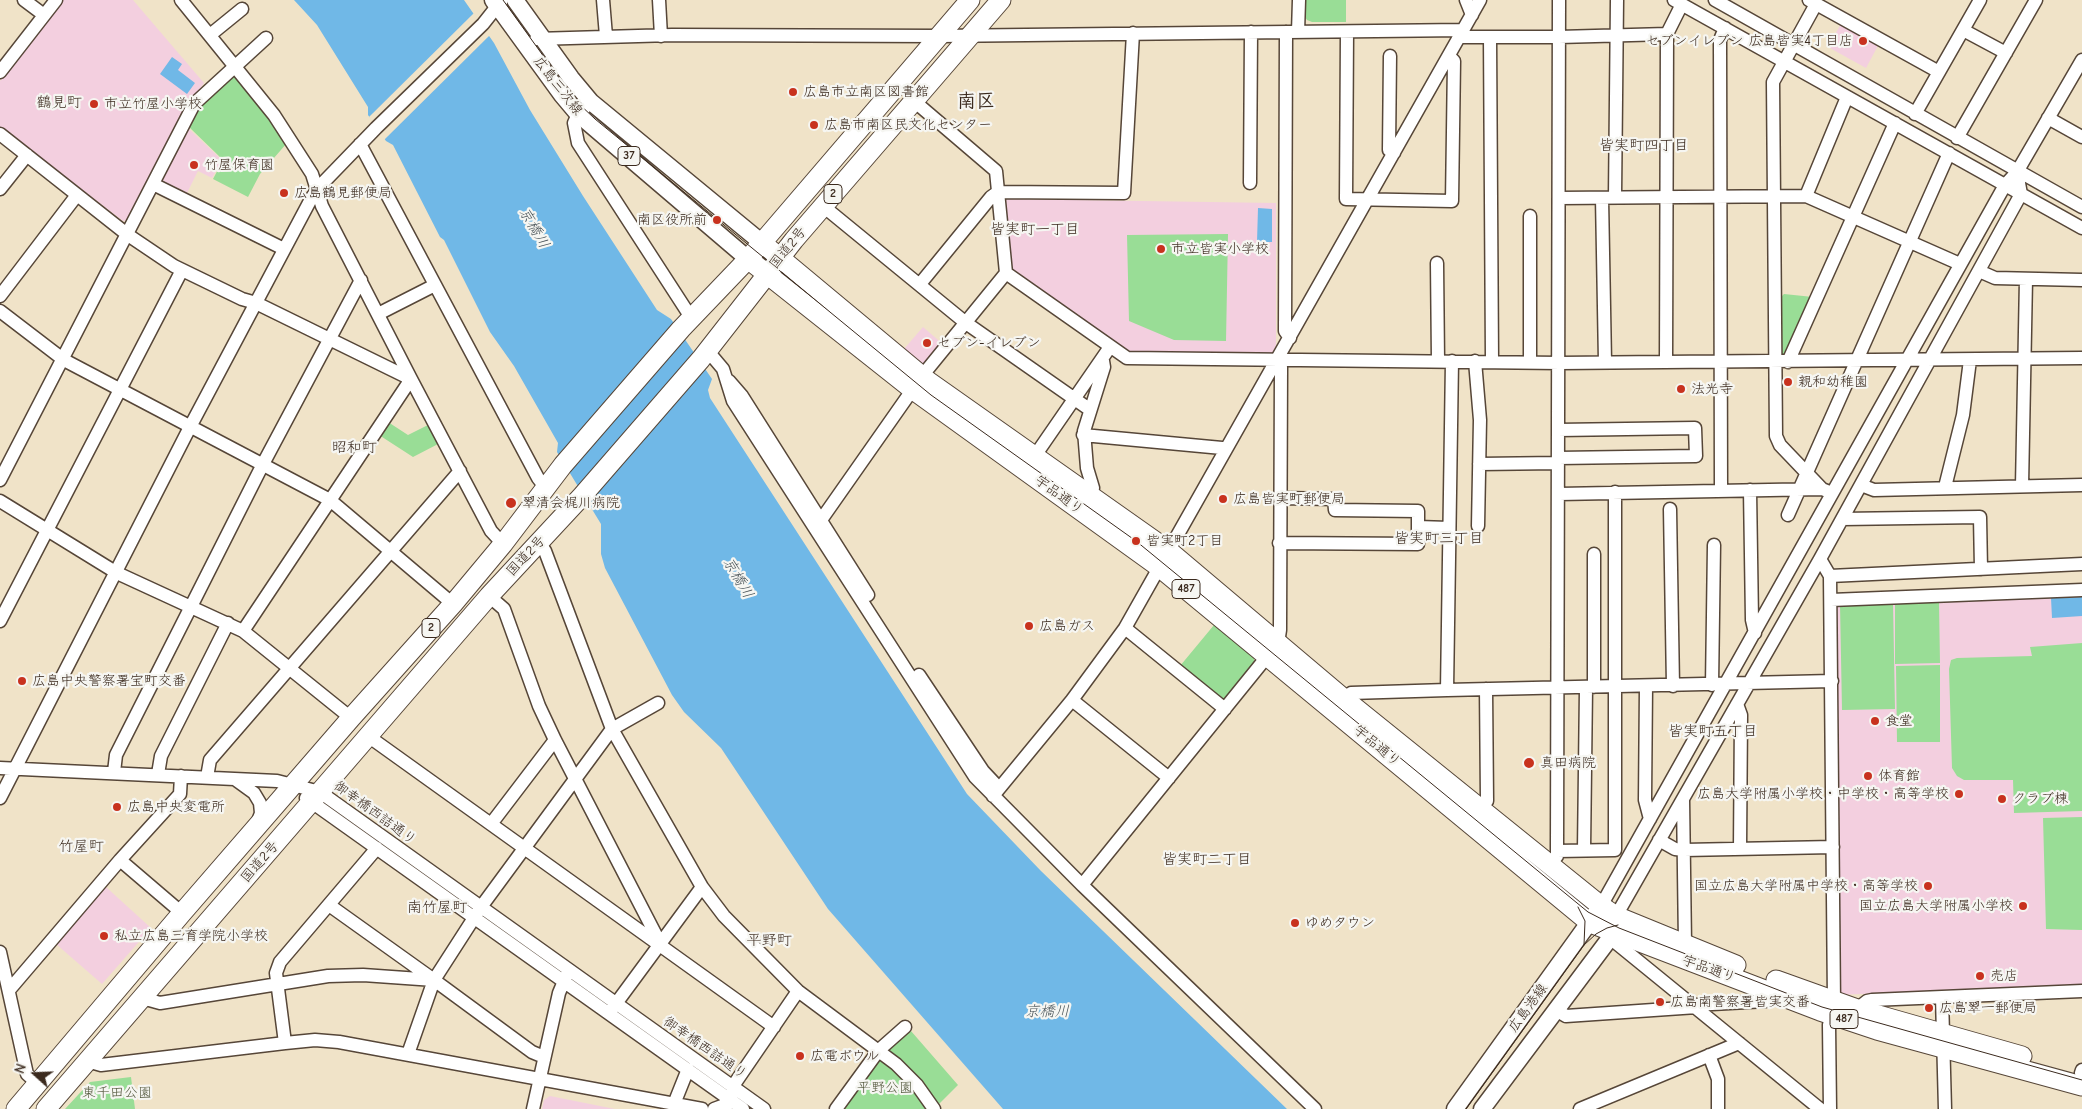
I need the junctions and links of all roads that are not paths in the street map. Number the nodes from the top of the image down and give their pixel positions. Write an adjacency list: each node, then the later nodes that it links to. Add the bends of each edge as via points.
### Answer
1 (24, 0): 21 (street)
2 (56, 0): 21 (street)
3 (181, 0): 31 (street)
4 (515, 0): 40 (main road, 広島三次線 / 37)
5 (603, 0): 34 (street)
6 (659, 0): 35 (street)
7 (970, 0): 36 (highway, 国道2号 / 2)
8 (1001, 0): 32 (highway, 国道2号 / 2)
9 (1299, 0): 26 (street)
10 (1466, 0): 22 (street)
11 (1480, 0): 22 (street)
12 (1559, 0): 39 (street)
13 (1617, 0): 33 (street)
14 (1715, 0): 42 (street)
15 (1980, 0): 24 (street)
16 (2036, 0): 43 (street)
17 (498, 2): 41 (main road, 広島三次線 / 37); 61 (street, via 483,24)
18 (1678, 2): 23 (street); 30 (street)
19 (1813, 2): 42 (street); 50 (street)
20 (242, 9): 31 (street)
21 (44, 15): 49 (street)
22 (1472, 15): 29 (street)
23 (1725, 28): 47 (street); 76 (street, via 1720,40)
24 (1963, 30): 43 (street); 50 (street)
25 (1251, 32): 26 (street); 28 (street); 66 (street)
26 (1292, 32): 27 (street); 110 (street, via 1285,331)
27 (1347, 32): 29 (street); 81 (street, via 1346,199)
28 (1132, 33): 32 (street); 71 (street, via 1124,193)
29 (1461, 34): 37 (street); 45 (street)
30 (1667, 34): 33 (street); 75 (street)
31 (210, 35): 48 (street)
32 (972, 35): 36 (street); 52 (highway, 国道2号 / 2)
33 (1618, 35): 39 (street); 78 (street)
34 (606, 36): 35 (street); 40 (street)
35 (661, 36): 36 (street)
36 (939, 36): 88 (highway, 国道2号 / 2)
37 (1490, 37): 39 (street); 124 (street)
38 (266, 38): 48 (street)
39 (1559, 38): 79 (street)
40 (544, 39): 41 (street); 53 (main road, 広島三次線 / 37)
41 (524, 41): 54 (main road, 広島三次線 / 37)
42 (1793, 44): 47 (street); 55 (street)
43 (2006, 53): 60 (street)
44 (1390, 56): 62 (street, via 1389,150)
45 (1449, 56): 62 (street); 81 (street, via 1454,61 1452,201)
46 (2082, 60): 56 (street)
47 (1783, 61): 51 (street); 74 (street, via 1773,82)
48 (235, 65): 67 (street, via 194,104); 69 (street, via 274,115)
49 (0, 72)
50 (1939, 72): 55 (street)
51 (1847, 96): 57 (street); 77 (street)
52 (914, 101): 71 (street, via 996,171); 82 (highway, 国道2号 / 2)
53 (591, 102): 54 (street); 88 (main road, 広島三次線 / 37)
54 (578, 114): 92 (main road, 広島三次線 / 37); 109 (street, via 574,123 578,142)
55 (1915, 114): 60 (street)
56 (2048, 118): 59 (street); 65 (street)
57 (1895, 123): 63 (street); 85 (street)
58 (0, 134): 64 (street)
59 (2082, 137)
60 (1957, 138): 65 (street)
61 (360, 144): 69 (street); 103 (street)
62 (1394, 153): 81 (street)
63 (1950, 154): 68 (street); 89 (street)
64 (27, 155): 70 (street); 73 (street)
65 (2017, 172): 68 (street); 72 (street); 83 (street)
66 (1250, 183)
67 (152, 184): 87 (street); 90 (street)
68 (2005, 184): 72 (street); 94 (street)
69 (318, 188): 90 (street); 100 (street, via 322,206)
70 (0, 189)
71 (998, 192): 97 (street); 102 (street, via 990,197)
72 (2021, 194): 86 (street); 96 (street)
73 (77, 195): 87 (street); 104 (street)
74 (1773, 195): 76 (street); 77 (street); 125 (street)
75 (1667, 196): 76 (street); 78 (street); 130 (street)
76 (1721, 196): 131 (street)
77 (1806, 196): 85 (street)
78 (1615, 197): 80 (street)
79 (1559, 198): 80 (street); 132 (street)
80 (1602, 198): 129 (street)
81 (1366, 201): 110 (street)
82 (823, 206): 91 (highway, 国道2号 / 2); 102 (street)
83 (2082, 207)
84 (1530, 216): 128 (street)
85 (1853, 217): 89 (street); 125 (street)
86 (2082, 228)
87 (128, 235): 95 (street); 117 (street)
88 (761, 242): 91 (highway, 宇品通り / 487); 92 (highway, 国道2号 / 2)
89 (1910, 242): 94 (street); 126 (street)
90 (284, 249): 105 (street)
91 (779, 257): 98 (highway, 国道2号 / 2); 135 (highway, 宇品通り / 487)
92 (748, 259): 98 (highway, 宇品通り / 487); 109 (highway, 国道2号 / 2)
93 (1437, 263): 121 (street)
94 (1960, 264): 119 (street)
95 (182, 270): 105 (street, via 242,300); 136 (street)
96 (1979, 270): 99 (street, via 1995,278); 127 (street)
97 (1006, 273): 108 (street); 112 (street)
98 (768, 274): 113 (highway, 国道2号 / 2); 135 (highway, 宇品通り / 487)
99 (2026, 279): 101 (street); 116 (street)
100 (361, 280): 107 (street); 111 (street)
101 (2082, 280)
102 (920, 284): 108 (street)
103 (435, 285): 107 (street); 153 (street)
104 (0, 296)
105 (256, 303): 111 (street); 139 (street)
106 (0, 311): 117 (street)
107 (378, 314): 134 (street)
108 (966, 323): 135 (street); 137 (street)
109 (687, 324): 153 (highway, 国道2号 / 2)
110 (1290, 338): 118 (street)
111 (328, 340): 134 (street); 144 (street)
112 (1110, 347): 115 (street); 118 (street, via 1127,358)
113 (704, 354): 133 (street, via 723,369); 173 (highway, 国道2号 / 2)
114 (2082, 358): 116 (street)
115 (1102, 359): 137 (street); 138 (street, via 1104,367)
116 (2024, 359): 120 (street); 152 (street)
117 (64, 360): 136 (street); 149 (street)
118 (1278, 360): 121 (street); 142 (street); 162 (street, via 1281,367)
119 (1907, 360): 126 (street); 127 (street); 158 (street)
120 (1970, 360): 127 (street); 154 (street, via 1964,415)
121 (1438, 361): 122 (street)
122 (1452, 361): 123 (street); 171 (street)
123 (1476, 361): 124 (street); 146 (street)
124 (1492, 361): 128 (street)
125 (1782, 361): 126 (street); 131 (street); 148 (street, via 1776,436 1780,445)
126 (1857, 361): 148 (street)
127 (1929, 361): 150 (street)
128 (1530, 362): 132 (street)
129 (1605, 362): 130 (street); 132 (street)
130 (1666, 362): 131 (street)
131 (1720, 362): 156 (street)
132 (1560, 363): 140 (street)
133 (726, 377): 168 (street, via 742,396); 227 (street, via 733,401 965,762)
134 (411, 379): 147 (street); 163 (street)
135 (917, 383): 145 (highway, 宇品通り / 487); 168 (street)
136 (118, 390): 139 (street); 172 (street)
137 (1075, 400): 138 (street); 145 (street)
138 (1089, 409): 141 (street)
139 (190, 427): 144 (street); 183 (street)
140 (1558, 430): 143 (street); 143 (street, via 1695,428 1696,456)
141 (1083, 435): 142 (street); 161 (street, via 1093,488)
142 (1225, 451): 179 (street)
143 (1558, 461): 146 (street); 160 (street)
144 (263, 464): 163 (street); 189 (street)
145 (1030, 464): 161 (highway, 宇品通り / 487); 179 (highway, 宇品通り / 487)
146 (1479, 464): 169 (street)
147 (460, 471): 175 (street, via 491,531); 177 (street)
148 (1805, 472): 155 (street); 158 (street)
149 (0, 480)
150 (1861, 485): 154 (street, via 1874,490); 167 (street)
151 (2082, 485): 152 (street)
152 (2022, 486): 154 (street)
153 (545, 487): 175 (highway, 国道2号 / 2)
154 (1945, 487)
155 (1799, 489): 157 (street); 158 (street); 166 (street)
156 (1721, 490): 157 (street); 159 (street)
157 (1750, 490): 194 (street, via 1752,620)
158 (1827, 491): 194 (street)
159 (1615, 492): 160 (street); 203 (street)
160 (1559, 494): 204 (street)
161 (1089, 495): 179 (highway, 宇品通り / 487)
162 (1280, 498): 170 (street, via 1334,499 1335,510 1418,512); 174 (street)
163 (330, 500): 177 (street); 193 (street)
164 (0, 501): 172 (street)
165 (1670, 510): 202 (street)
166 (1788, 515)
167 (1842, 519): 180 (street); 182 (street, via 1980,516)
168 (821, 520): 227 (street)
169 (1478, 526)
170 (1418, 528): 171 (street); 174 (street, via 1418,544)
171 (1449, 528): 207 (street)
172 (47, 531): 183 (street); 190 (street)
173 (539, 542): 186 (highway, 国道2号 / 2); 214 (street)
174 (1280, 542): 195 (street, via 1280,630)
175 (503, 544): 188 (highway, 国道2号 / 2)
176 (1714, 545): 199 (street)
177 (390, 551): 188 (street); 196 (street)
178 (1594, 554): 205 (street)
179 (1164, 559): 192 (street); 195 (highway, 宇品通り / 487)
180 (1820, 559): 184 (street); 198 (street)
181 (2082, 564): 182 (street)
182 (1981, 568): 184 (street)
183 (117, 573): 189 (street); 218 (street)
184 (1830, 576): 187 (street)
185 (2082, 590): 187 (street)
186 (489, 596): 215 (highway, 国道2号 / 2); 216 (street, via 504,609)
187 (1831, 600): 197 (street)
188 (453, 604): 213 (highway, 国道2号 / 2)
189 (191, 607): 191 (street); 219 (street, via 116,755)
190 (0, 622)
191 (228, 622): 193 (street); 220 (street, via 161,756)
192 (1125, 628): 209 (street); 212 (street)
193 (243, 630): 196 (street)
194 (1755, 633): 200 (street)
195 (1273, 649): 208 (highway, 宇品通り / 487); 212 (street); 249 (highway, 宇品通り / 487)
196 (290, 666): 213 (street); 222 (street, via 210,760)
197 (1832, 681): 198 (street); 236 (street)
198 (1748, 684): 200 (street); 211 (street)
199 (1712, 685): 200 (street); 202 (street)
200 (1726, 685): 232 (street)
201 (1646, 686): 202 (street); 203 (street); 232 (street, via 1645,800)
202 (1673, 686)
203 (1617, 687): 205 (street); 239 (street, via 1615,850)
204 (1559, 688): 205 (street); 206 (street); 242 (street)
205 (1590, 688): 239 (street)
206 (1486, 689): 207 (street); 231 (street, via 1487,801)
207 (1447, 690): 208 (street, via 1351,693)
208 (1343, 698): 231 (highway, 宇品通り / 487)
209 (1072, 700): 223 (street); 227 (street)
210 (658, 703): 214 (street)
211 (1737, 704): 230 (street); 241 (street, via 1741,715)
212 (1226, 709): 223 (street)
213 (351, 718): 226 (highway, 国道2号 / 2)
214 (612, 729): 225 (street); 245 (street)
215 (368, 736): 229 (highway, 国道2号 / 2); 233 (street)
216 (554, 740): 225 (street); 233 (street)
217 (0, 768): 218 (street, 御幸橋西詰通り)
218 (14, 769): 219 (street, 御幸橋西詰通り); 228 (street)
219 (114, 772): 220 (street, 御幸橋西詰通り)
220 (158, 774): 221 (street, 御幸橋西詰通り)
221 (181, 776): 222 (street, 御幸橋西詰通り); 243 (street, via 180,794)
222 (207, 777): 224 (street, 御幸橋西詰通り)
223 (1168, 778): 244 (street)
224 (233, 779): 226 (street, 御幸橋西詰通り, via 277,781); 234 (street, via 254,792 260,803 261,813)
225 (576, 780): 238 (street); 251 (street)
226 (293, 786): 229 (street, 御幸橋西詰通り); 234 (highway, 国道2号 / 2)
227 (996, 792): 244 (street)
228 (0, 798)
229 (316, 798): 237 (street, 御幸橋西詰通り); 247 (street, 御幸橋西詰通り); 262 (highway, 国道2号 / 2)
230 (1683, 798): 235 (street); 240 (street)
231 (1479, 809): 242 (highway, 宇品通り / 487)
232 (1650, 819): 250 (street)
233 (491, 824): 238 (street)
234 (252, 832): 248 (highway, 国道2号 / 2)
235 (1659, 840): 240 (street); 250 (street)
236 (1833, 847): 241 (street); 264 (street)
237 (377, 848): 246 (street); 247 (street, 御幸橋西詰通り)
238 (524, 848): 247 (street); 251 (street)
239 (1584, 850): 242 (street)
240 (1684, 850): 241 (street); 252 (street)
241 (1740, 850)
242 (1553, 858): 250 (highway, 宇品通り / 487)
243 (120, 860): 248 (street); 257 (street)
244 (1082, 885): 293 (street)
245 (702, 887): 251 (street); 258 (street, via 724,916)
246 (328, 905): 255 (street); 256 (street, via 280,962)
247 (478, 912): 254 (street, 御幸橋西詰通り); 255 (street)
248 (182, 913): 281 (highway, 国道2号 / 2)
249 (1590, 923): 250 (highway, 宇品通り / 487); 294 (main road, 広島港線)
250 (1610, 923): 252 (highway, 宇品通り / 487); 260 (highway, 宇品通り / 487); 263 (street); 267 (main road, 広島港線)
251 (660, 944): 265 (street); 268 (street)
252 (1685, 944): 264 (highway, 宇品通り / 487)
253 (0, 952): 257 (street)
254 (566, 975): 265 (street, 御幸橋西詰通り); 276 (street)
255 (434, 980): 256 (street, via 363,975 328,976); 274 (street); 276 (street, via 532,1052)
256 (277, 984): 262 (street, via 160,1003); 271 (street)
257 (10, 989): 281 (street, via 27,1074)
258 (798, 991): 268 (street); 273 (street)
259 (2082, 991): 261 (street)
260 (1774, 993): 263 (street, via 1766,1001); 264 (highway, 宇品通り / 487)
261 (1942, 997): 266 (street, via 1867,1001); 270 (street)
262 (142, 998): 277 (highway, 国道2号 / 2)
263 (1696, 1006): 267 (street, via 1566,1016); 272 (street)
264 (1833, 1008): 266 (highway, 宇品通り / 487); 270 (highway, 宇品通り / 487); 299 (street, via 1829,1025)
265 (613, 1009): 278 (street, 御幸橋西詰通り); 282 (street, 御幸橋西詰通り)
266 (1857, 1009): 270 (highway, 宇品通り / 487)
267 (1556, 1010): 295 (main road, 広島港線)
268 (774, 1027): 282 (street)
269 (905, 1027): 273 (street)
270 (1945, 1041): 279 (highway, 宇品通り / 487); 300 (street)
271 (285, 1043): 274 (street, via 339,1042); 277 (street, via 101,1065)
272 (1739, 1043): 275 (street); 298 (street)
273 (879, 1050): 291 (street); 292 (street, via 909,1077)
274 (408, 1054): 280 (street)
275 (1709, 1055): 296 (street); 297 (street, via 1718,1079)
276 (544, 1057): 280 (street)
277 (87, 1061): 286 (highway, 国道2号 / 2)
278 (688, 1070): 283 (street); 284 (street, 御幸橋西詰通り)
279 (2082, 1075)
280 (539, 1079): 283 (street); 287 (street)
281 (37, 1083): 285 (highway, 国道2号 / 2)
282 (733, 1086): 284 (street); 290 (street, 御幸橋西詰通り)
283 (674, 1104): 288 (street)
284 (735, 1107): 289 (street)
285 (16, 1108)
286 (46, 1109)
287 (533, 1109)
288 (702, 1109)
289 (714, 1109)
290 (764, 1109)
291 (836, 1109)
292 (934, 1109)
293 (1315, 1109)
294 (1455, 1109)
295 (1482, 1109)
296 (1580, 1109)
297 (1718, 1109)
298 (1820, 1109)
299 (1830, 1109)
300 (1945, 1109)

